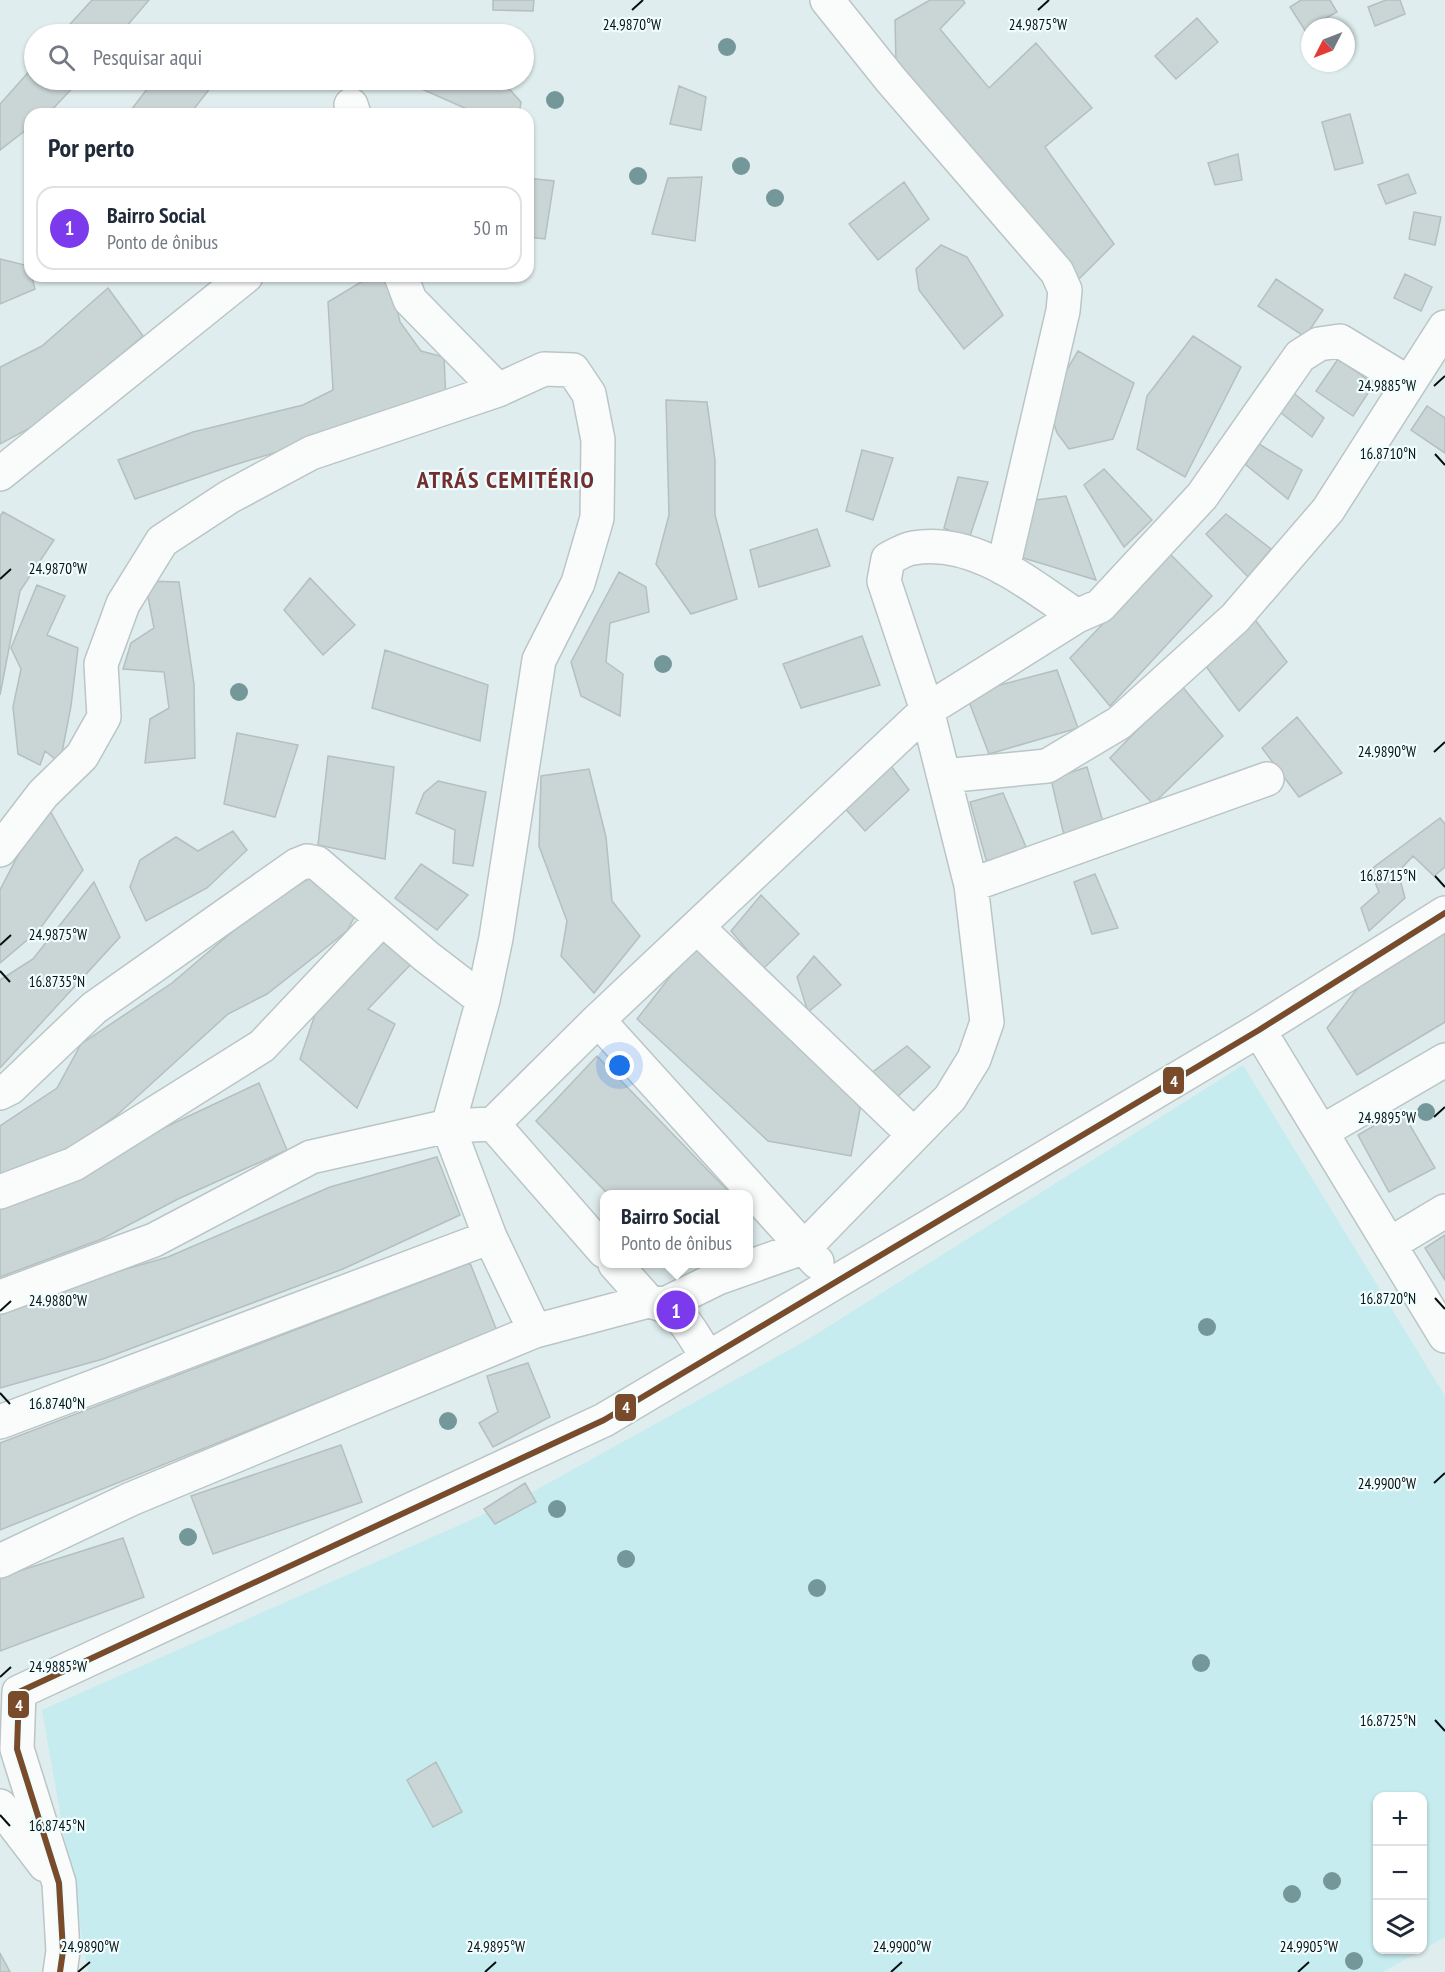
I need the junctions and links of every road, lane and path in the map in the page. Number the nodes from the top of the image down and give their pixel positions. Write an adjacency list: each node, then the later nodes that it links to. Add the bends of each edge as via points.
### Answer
1 (827, 0): 8 (street, via 1057,272 1065,290 1064,311)
2 (239, 282): 7 (street)
3 (404, 282): 6 (street, via 410,300)
4 (1445, 327): 5 (street)
5 (1409, 383): 9 (street, via 1340,341 1319,344 1300,356 1202,496 1100,606); 11 (street, via 1329,510 1235,618 1119,723 1047,766)
6 (498, 390): 13 (street, via 311,453 229,497 162,541 123,604 101,664 104,717 82,756 43,795); 18 (street, via 544,369 573,370 589,394 598,440 597,518 578,583 539,660)
7 (0, 474)
8 (1003, 567): 9 (street); 10 (street, via 956,548 913,548 888,559 884,581)
9 (1077, 616): 10 (street)
10 (927, 710): 11 (street); 17 (street)
11 (944, 776): 14 (street)
12 (1267, 779): 14 (street)
13 (0, 850)
14 (971, 885): 26 (street, via 987,1022 974,1059 950,1098)
15 (1445, 913): 20 (street)
16 (381, 920): 18 (street); 22 (street, via 318,863 307,861 297,865 94,1008); 27 (street, via 262,1046 74,1164)
17 (697, 927): 19 (street); 26 (street)
18 (483, 1000): 24 (street)
19 (598, 1020): 23 (street); 32 (street)
20 (1259, 1030): 25 (street); 36 (street)
21 (1445, 1060): 25 (street)
22 (0, 1093)
23 (493, 1124): 24 (street); 31 (street)
24 (448, 1126): 29 (street); 37 (street, via 311,1157 154,1240)
25 (1323, 1131): 30 (street)
26 (914, 1135): 32 (street)
27 (0, 1192)
28 (1445, 1211): 30 (street)
29 (490, 1237): 39 (street); 42 (street)
30 (1390, 1244): 40 (street)
31 (600, 1246)
32 (805, 1247): 33 (street); 36 (street)
33 (753, 1266)
34 (620, 1268): 38 (street)
35 (746, 1268): 38 (street)
36 (832, 1283): 41 (street)
37 (0, 1297)
38 (656, 1302): 39 (street); 41 (street, via 676,1310)
39 (535, 1331): 43 (street, via 132,1499)
40 (1445, 1336)
41 (708, 1358): 45 (street, via 604,1420 19,1692 17,1749)
42 (0, 1422)
43 (0, 1561)
44 (0, 1806): 45 (street)
45 (58, 1883): 46 (street, via 63,1951)
46 (60, 1972)

